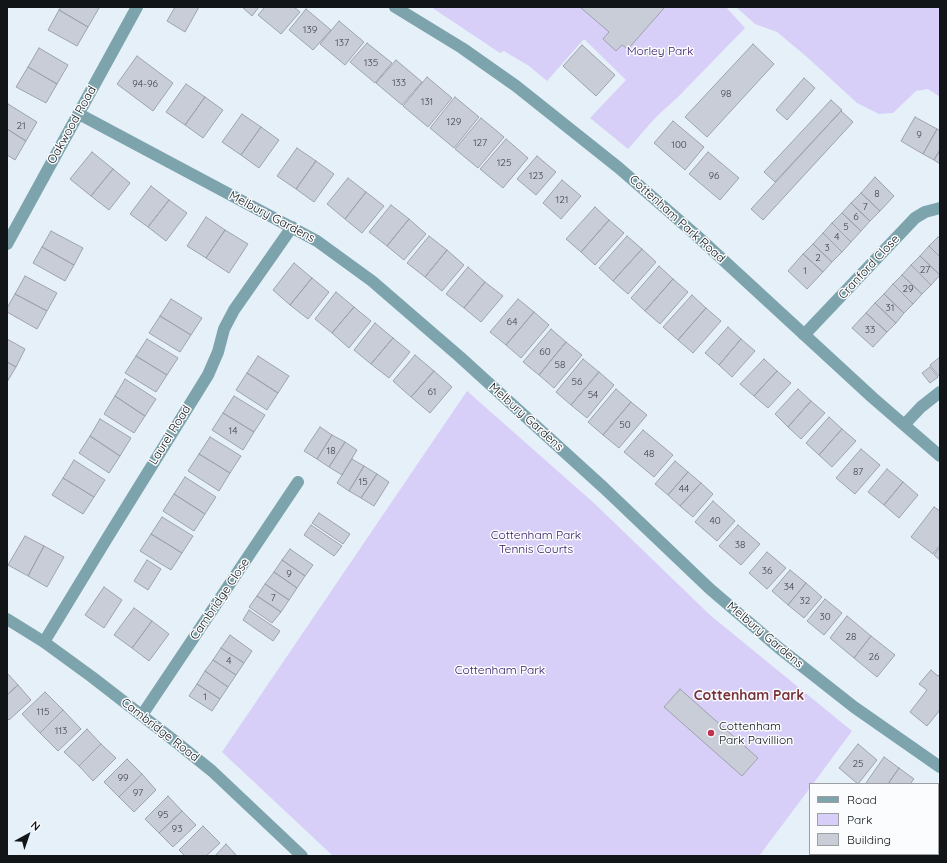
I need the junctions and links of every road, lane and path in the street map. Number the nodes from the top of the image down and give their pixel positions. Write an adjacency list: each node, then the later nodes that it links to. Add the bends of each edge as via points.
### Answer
1 (137, 7): 3 (street, Oakwood Road)
2 (396, 7): 7 (street, Cottenham Park Road, via 462,48 582,138 696,235)
3 (79, 114): 5 (street, Melbury Gardens); 6 (street, Oakwood Road)
4 (940, 208): 7 (street, Cranford Close, via 915,218)
5 (292, 227): 13 (street, Laurel Road, via 234,310 224,329 218,352 208,374); 15 (street, Melbury Gardens, via 317,241 372,281 460,357 710,589 779,648 854,707)
6 (7, 244)
7 (804, 335): 9 (street, Cottenham Park Road)
8 (940, 392): 9 (street)
9 (904, 425): 10 (street, Cottenham Park Road)
10 (940, 456)
11 (298, 482): 14 (street, Cambridge Close)
12 (7, 618): 13 (street, Cambridge Road)
13 (44, 642): 14 (street, Cambridge Road)
14 (142, 715): 16 (street, Cambridge Road, via 212,771)
15 (940, 767)
16 (302, 856)

